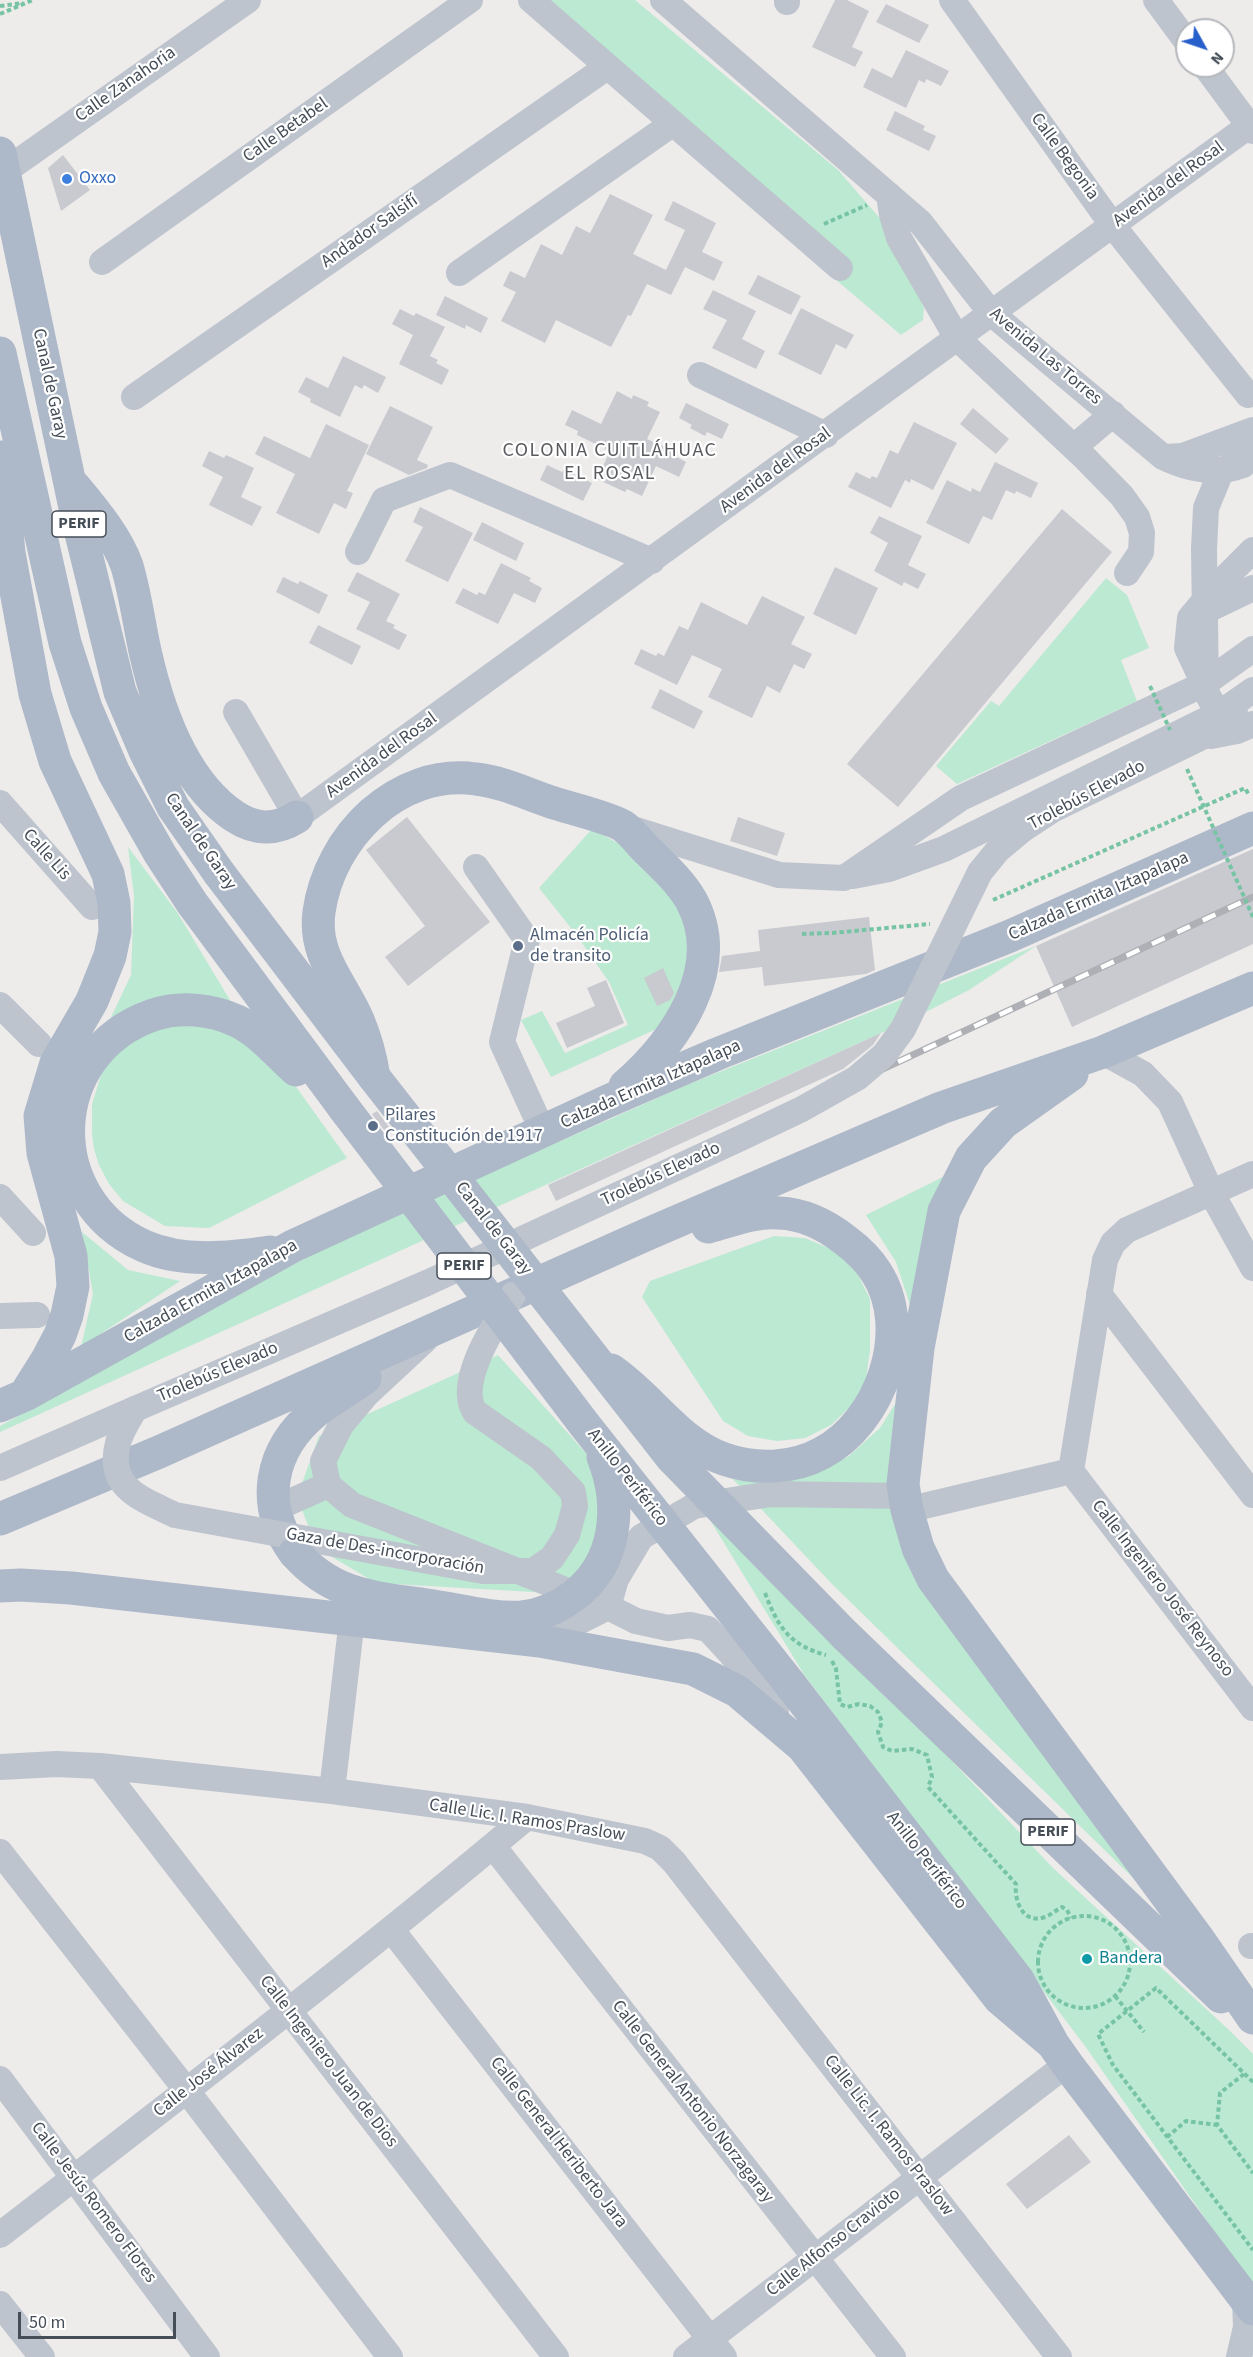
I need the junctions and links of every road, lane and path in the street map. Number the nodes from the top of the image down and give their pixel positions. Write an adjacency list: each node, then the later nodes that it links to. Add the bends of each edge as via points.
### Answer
1 (33, 0): 8 (path)
2 (248, 0): 16 (street, Calle Zanahoria)
3 (470, 0): 20 (street, Calle Betabel)
4 (531, 0): 12 (street)
5 (663, 0): 17 (street, Avenida Las Torres)
6 (952, 0): 18 (street, Calle Begonia)
7 (1156, 0): 11 (street)
8 (27, 3): 9 (path); 10 (path)
9 (0, 6)
10 (0, 14)
11 (1175, 26)
12 (606, 67): 14 (street); 28 (street, Andador Salsifí)
13 (1214, 78): 15 (street)
14 (672, 124): 19 (street); 22 (street)
15 (1252, 127): 18 (street, Avenida del Rosal)
16 (2, 162): 37 (main road, Canal de Garay / PERIF)
17 (889, 195): 19 (path); 23 (street, Avenida Las Torres, via 920,222); 24 (street, via 899,237)
18 (1113, 226): 23 (street, Avenida del Rosal); 27 (street, Calle Begonia)
19 (802, 234): 21 (street)
20 (102, 262)
21 (840, 268)
22 (459, 273)
23 (991, 313): 24 (street, Avenida del Rosal); 29 (street, Avenida Las Torres)
24 (957, 338): 31 (street, Avenida del Rosal); 33 (street)
25 (1, 360): 73 (main road, Canal de Garay / PERIF, via 57,610 86,708 114,773 192,903)
26 (700, 375): 31 (street)
27 (1248, 395)
28 (134, 397)
29 (1113, 414): 33 (street); 35 (street, Avenida Las Torres)
30 (1253, 430): 35 (street, via 1183,456)
31 (826, 435): 41 (street, Avenida del Rosal)
32 (1253, 446): 50 (street, bridge, via 1220,474 1206,508 1204,549 1206,690 1210,702 1218,708)
33 (1079, 452): 42 (street, via 1137,517 1142,533 1141,552)
34 (0, 457): 40 (main road)
35 (1163, 457): 36 (street, via 1198,469 1215,470)
36 (1253, 462)
37 (69, 480): 57 (main road, via 106,528 126,565 153,681 174,737 196,779 218,804 251,825 279,826); 71 (main road, Canal de Garay / PERIF, bridge, via 120,692 173,807)
38 (1253, 550): 44 (street)
39 (358, 552): 41 (street, via 384,500 450,476)
40 (4, 558): 89 (main road, via 34,694 56,761 108,874 115,932 92,1001 56,1063 40,1116 43,1153 71,1256 73,1286 67,1315 48,1358)
41 (652, 561): 57 (street, Avenida del Rosal)
42 (1127, 573)
43 (1253, 588): 44 (street)
44 (1190, 618): 46 (street, via 1187,648)
45 (1253, 650): 46 (street); 50 (street)
46 (1204, 684): 61 (street, via 961,798)
47 (1150, 686): 51 (path, bridge)
48 (1253, 690): 50 (street)
49 (236, 712): 57 (street)
50 (1243, 714): 52 (street); 61 (street, via 944,849 889,869); 90 (street, Trolebús Elevado, bridge, via 1237,732 1202,737 1054,809 998,850 980,872 903,1029 884,1055 857,1077 781,1119 429,1282)
51 (1170, 732)
52 (1253, 741)
53 (1185, 764): 56 (path, bridge)
54 (1249, 795): 56 (path, via 1245,788)
55 (0, 803): 63 (street, Calle Lis)
56 (1204, 806): 62 (path); 64 (path, bridge)
57 (297, 817)
58 (622, 826): 61 (street, via 779,875); 71 (main road, via 476,779 426,783 392,799 359,826 335,858 327,877 319,920 320,944 358,1020); 72 (main road, via 670,872 691,900 701,929 702,960 696,990 673,1034 650,1063)
59 (1253, 828): 72 (main road, Calzada Ermita Iztapalapa, via 1010,936)
60 (476, 867): 74 (street, via 527,940 502,1042)
61 (844, 878)
62 (986, 903)
63 (92, 907)
64 (1253, 917)
65 (931, 924): 66 (path)
66 (802, 934)
67 (1253, 988): 70 (main road)
68 (0, 1005): 69 (street)
69 (39, 1044)
70 (1103, 1052): 76 (street, via 1143,1074 1170,1102); 79 (main road, via 941,1108); 96 (main road, via 1003,1123 971,1158 944,1211 918,1348 903,1485)
71 (374, 1077): 88 (main road, Canal de Garay / PERIF, bridge)
72 (608, 1101): 74 (main road, Calzada Ermita Iztapalapa)
73 (344, 1108): 80 (main road, via 252,1030 226,1016 194,1010 167,1012 141,1020 109,1040 87,1066 74,1095 68,1144 76,1177 97,1211 127,1237 165,1253 193,1257 245,1256); 91 (main road, Canal de Garay / PERIF, bridge)
74 (543, 1132): 80 (main road, Calzada Ermita Iztapalapa)
75 (1253, 1174): 76 (street)
76 (1211, 1192): 81 (street); 82 (street, via 1127,1230 1113,1243 1105,1260)
77 (0, 1197): 78 (street)
78 (33, 1233)
79 (650, 1233): 83 (main road); 88 (main road, bridge, via 688,1231 760,1213 806,1218 823,1226 853,1246 877,1273 884,1288 892,1337 886,1369 867,1408 847,1434 821,1454 777,1466 743,1464 708,1453 692,1443 642,1394)
80 (293, 1246): 89 (main road, Calzada Ermita Iztapalapa)
81 (1253, 1268)
82 (1099, 1294): 93 (street); 95 (street)
83 (513, 1295): 86 (main road); 90 (street, Gaza de Des-incorporación, bridge, via 478,1354 469,1396 475,1412 541,1458 573,1492 575,1506 567,1535 552,1558 533,1571 483,1571 175,1515 138,1497 122,1483 115,1460 118,1441)
84 (37, 1315): 85 (street)
85 (0, 1316)
86 (434, 1331): 87 (main road); 94 (street, via 367,1394 341,1425 323,1461)
87 (399, 1346): 97 (main road, via 364,1378 313,1414 296,1433 273,1478); 98 (main road)
88 (594, 1359): 118 (main road, PERIF, bridge, via 672,1458 845,1635)
89 (13, 1400)
90 (135, 1409): 92 (street, Trolebús Elevado)
91 (584, 1424): 97 (main road, bridge, via 602,1454 612,1486 612,1538 591,1580 548,1611 534,1615 506,1617 363,1595 327,1582 295,1553 281,1531); 120 (main road, Anillo Periférico / PERIF, bridge, via 1018,1980)
92 (0, 1468)
93 (1071, 1471): 96 (street); 104 (street, Calle Ingeniero José Reynoso)
94 (328, 1485): 97 (street); 101 (street, via 352,1504)
95 (1253, 1495)
96 (906, 1503): 101 (street, via 771,1494 694,1506 640,1537 616,1579); 117 (main road, via 918,1548 933,1579)
97 (274, 1509)
98 (0, 1519)
99 (0, 1586): 102 (main road, via 71,1588)
100 (764, 1588): 112 (path, via 773,1613 789,1636 807,1649 829,1656 836,1669 840,1704 870,1706 878,1712 883,1747 892,1751 912,1749 927,1755 932,1777 928,1787 1016,1884 1014,1897 1024,1913 1033,1918 1046,1917 1062,1907)
101 (608, 1607): 103 (street); 105 (street, via 636,1621 668,1629 690,1625 708,1629)
102 (352, 1618): 103 (main road); 108 (street)
103 (540, 1641): 105 (main road, via 693,1669 737,1691)
104 (1253, 1708)
105 (803, 1747): 120 (main road, via 1000,1999)
106 (100, 1766): 107 (street, Calle Lic. I. Ramos Praslow); 108 (street, Calle Lic. I. Ramos Praslow); 115 (street, Calle Ingeniero Juan de Dios)
107 (0, 1767)
108 (332, 1791): 109 (street, Calle Lic. I. Ramos Praslow)
109 (527, 1817): 110 (street, Calle José Álvarez); 128 (street, Calle Lic. I. Ramos Praslow, via 645,1840 660,1848)
110 (493, 1846): 113 (street, Calle José Álvarez); 132 (street, Calle General Antonio Norzagaray)
111 (0, 1852): 124 (street)
112 (1071, 1918): 114 (path, via 1101,1919 1115,1927 1124,1939 1130,1969); 114 (path, via 1047,1934 1037,1963 1040,1978 1059,2001 1073,2007 1088,2008)
113 (391, 1929): 115 (street, Calle José Álvarez); 135 (street, Calle General Heriberto Jara)
114 (1115, 1996): 116 (path)
115 (288, 2010): 124 (street, Calle José Álvarez); 139 (street, Calle Ingeniero Juan de Dios)
116 (1127, 2011): 119 (path); 121 (path, via 1156,1988); 126 (path, via 1098,2034 1113,2065)
117 (1253, 2018)
118 (1253, 2028)
119 (1144, 2032)
120 (1060, 2054): 128 (street, Calle Alfonso Cravioto); 134 (main road, Anillo Periférico / PERIF)
121 (1244, 2073): 123 (path); 125 (path, via 1220,2094)
122 (0, 2079): 129 (street, Calle Jesús Romero Flores)
123 (1253, 2082)
124 (188, 2091): 129 (street, Calle José Álvarez); 138 (street)
125 (1217, 2125): 126 (path, via 1186,2121); 127 (path)
126 (1167, 2137): 131 (path)
127 (1253, 2174)
128 (919, 2176): 132 (street, Calle Alfonso Cravioto); 142 (street, Calle Lic. I. Ramos Praslow)
129 (75, 2178): 130 (street, Calle José Álvarez); 137 (street, Calle Jesús Romero Flores)
130 (0, 2235)
131 (1253, 2250)
132 (814, 2258): 135 (street, Calle Alfonso Cravioto); 141 (street, Calle General Antonio Norzagaray)
133 (0, 2304): 136 (street)
134 (1249, 2304): 143 (street)
135 (717, 2348): 140 (street, Calle Alfonso Cravioto)
136 (42, 2357)
137 (207, 2357)
138 (390, 2357)
139 (556, 2357)
140 (686, 2357)
141 (893, 2357)
142 (1059, 2357)
143 (1239, 2357)

